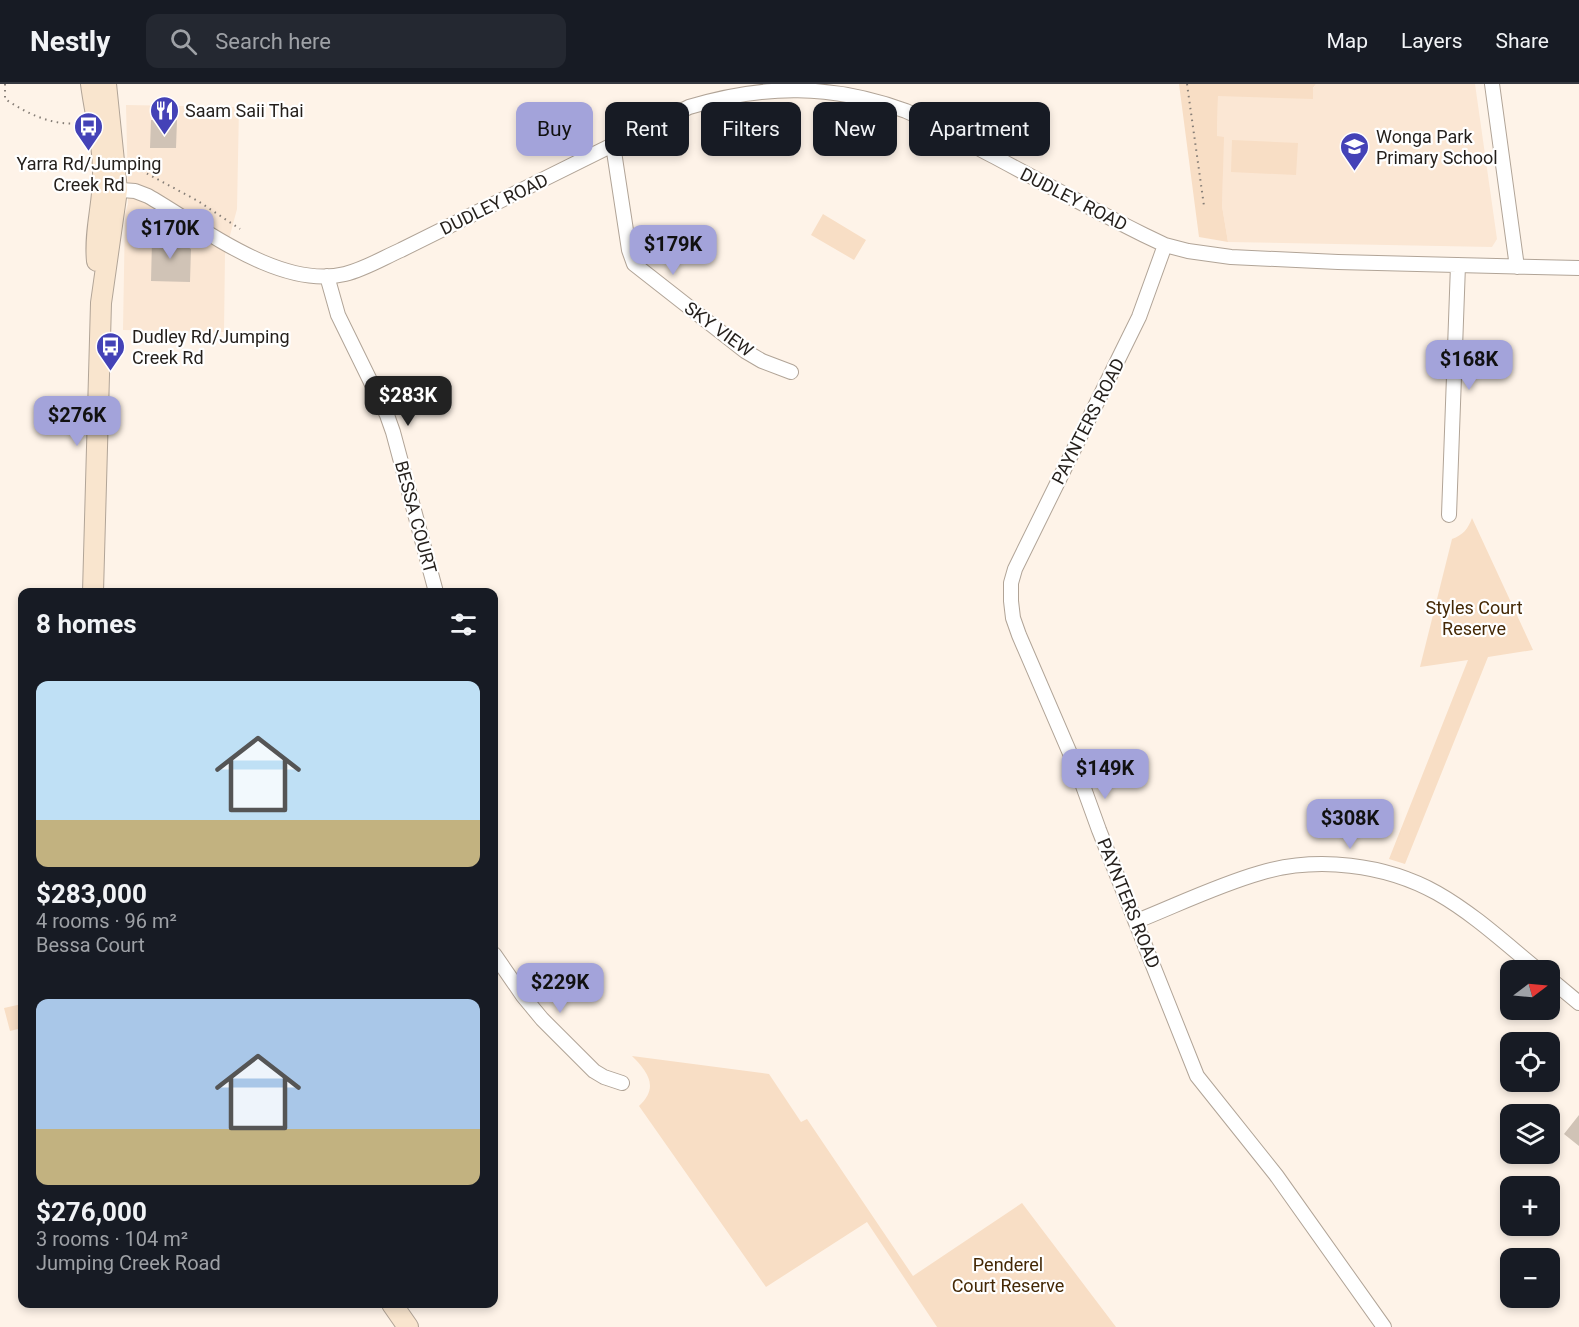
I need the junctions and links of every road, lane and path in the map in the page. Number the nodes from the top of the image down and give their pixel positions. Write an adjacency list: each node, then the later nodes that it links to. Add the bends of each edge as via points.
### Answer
1 (91, 84): 8 (main road)
2 (106, 84): 8 (main road, via 117,170)
3 (1187, 84): 9 (path)
4 (1492, 84): 12 (street)
5 (689, 107): 10 (street, DUDLEY ROAD, via 735,94 785,87 831,89 883,102)
6 (605, 148): 14 (street, DUDLEY ROAD, via 401,250 345,274)
7 (615, 156): 15 (street, SKY VIEW, via 628,249 634,264 745,351)
8 (110, 189): 14 (street, DUDLEY ROAD, via 148,196 237,249 282,270 304,276); 17 (main road, via 98,218 96,249 100,303)
9 (1204, 206)
10 (1165, 245): 11 (street, DUDLEY ROAD, via 1230,257); 19 (street, PAYNTERS ROAD, via 1139,318 1011,584 1013,618 1019,635)
11 (1458, 265): 12 (street, DUDLEY ROAD); 16 (street)
12 (1517, 267): 13 (street, DUDLEY ROAD)
13 (1579, 268)
14 (327, 276): 18 (street, BESSA COURT, via 338,315 393,432)
15 (791, 372)
16 (1449, 515)
17 (93, 588)
18 (435, 588)
19 (1137, 921): 21 (street, via 1260,873 1305,865 1350,866 1390,874 1436,893); 27 (street, PAYNTERS ROAD, via 1197,1076 1276,1175)
20 (498, 960): 24 (street, via 542,1019 594,1071)
21 (1526, 960)
22 (1560, 988): 23 (street)
23 (1579, 1003)
24 (622, 1083)
25 (395, 1308): 26 (main road)
26 (408, 1327)
27 (1384, 1327)

